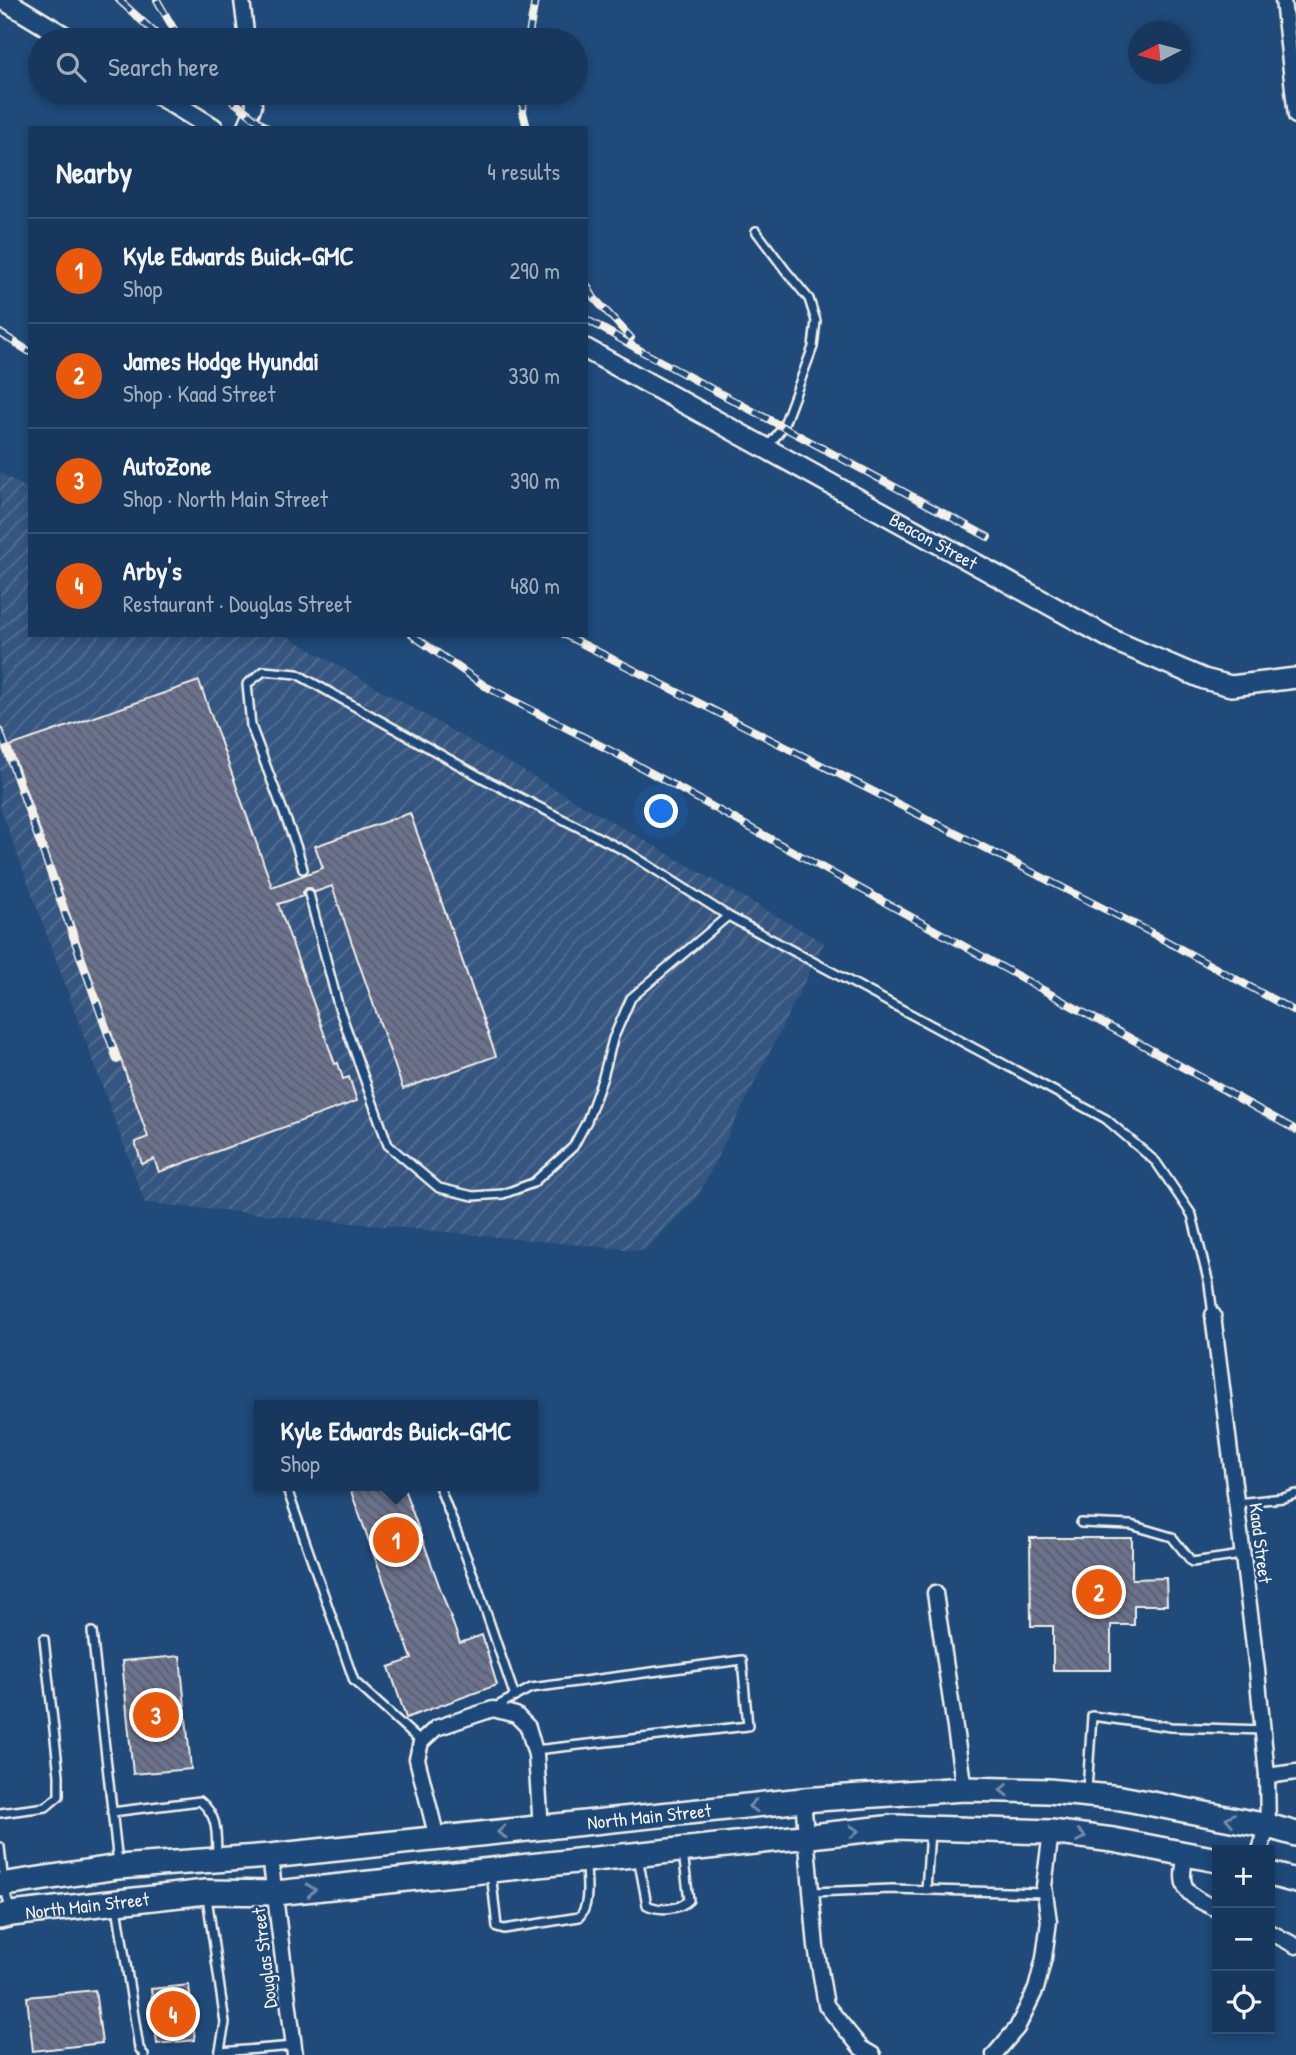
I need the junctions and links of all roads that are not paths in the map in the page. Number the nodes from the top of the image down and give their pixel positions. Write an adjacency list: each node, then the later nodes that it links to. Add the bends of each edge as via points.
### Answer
1 (4, 0): 4 (street)
2 (242, 0): 5 (street)
3 (1283, 0): 8 (street)
4 (50, 28)
5 (246, 28)
6 (176, 105): 9 (street)
7 (254, 105): 10 (street)
8 (1296, 116)
9 (211, 126)
10 (246, 126)
11 (756, 231): 13 (lane, via 809,299 816,321 813,347 783,427)
12 (588, 350): 13 (street, Beacon Street)
13 (767, 449): 14 (street, Beacon Street, via 1129,648 1204,680 1231,686)
14 (1296, 678)
15 (303, 869): 17 (lane, via 251,726 247,684 264,671 297,674 486,780 629,853)
16 (309, 894): 17 (lane, via 338,1005 388,1145 439,1188 473,1196 503,1194 533,1183 573,1147 631,999)
17 (729, 916): 18 (lane, via 1106,1119 1156,1162 1192,1215)
18 (1213, 1315): 22 (street, Kaad Street)
19 (288, 1491): 31 (lane, via 354,1681)
20 (441, 1491): 28 (lane)
21 (1296, 1494): 22 (lane)
22 (1237, 1503): 24 (street, Kaad Street)
23 (1080, 1523): 24 (lane, via 1131,1525 1172,1538 1192,1562)
24 (1243, 1555): 30 (street, Kaad Street)
25 (935, 1593): 35 (street)
26 (92, 1632): 38 (lane)
27 (44, 1639): 39 (lane, via 59,1796 46,1807)
28 (515, 1697): 29 (lane); 32 (lane, via 531,1688 742,1660 748,1726)
29 (493, 1709): 31 (street, via 436,1728); 32 (street, via 516,1715 528,1727)
30 (1263, 1730): 34 (street, Kaad Street); 36 (lane, via 1171,1727 1093,1716)
31 (421, 1742): 46 (street, via 417,1759)
32 (534, 1750): 42 (street)
33 (1296, 1772): 34 (street)
34 (1267, 1776): 40 (street, Kaad Street)
35 (964, 1789): 36 (main road, North Main Street, one-way to 35); 37 (main road, North Main Street)
36 (1087, 1795): 40 (main road, North Main Street, one-way to 36)
37 (803, 1800): 42 (main road, North Main Street, one-way to 42); 45 (street)
38 (112, 1812): 55 (lane, via 200,1801 215,1821); 56 (lane)
39 (0, 1813)
40 (1268, 1826): 44 (main road, North Main Street); 47 (street)
41 (930, 1828): 43 (main road, North Main Street); 45 (main road, North Main Street, one-way to 41); 61 (lane)
42 (541, 1829): 46 (main road, North Main Street, one-way to 46)
43 (1051, 1832): 51 (main road, North Main Street, one-way to 51); 65 (street)
44 (1296, 1834)
45 (806, 1835): 49 (main road, North Main Street); 63 (street)
46 (437, 1838): 52 (main road, North Main Street)
47 (1261, 1845)
48 (0, 1847): 60 (lane)
49 (682, 1849): 50 (main road, North Main Street); 50 (lane, via 689,1900 656,1910 647,1905)
50 (637, 1854): 53 (main road, North Main Street)
51 (1187, 1854): 54 (main road, North Main Street); 67 (street, via 1183,1881 1191,1896)
52 (270, 1856): 55 (main road, North Main Street); 64 (street, Douglas Street)
53 (586, 1859): 57 (main road, North Main Street); 57 (lane, via 584,1913 504,1928 497,1927)
54 (1212, 1859)
55 (218, 1860): 56 (main road, North Main Street)
56 (118, 1867): 60 (main road, North Main Street)
57 (491, 1870): 64 (main road, North Main Street, one-way to 57)
58 (1275, 1875): 59 (main road)
59 (1296, 1881)
60 (2, 1884): 68 (lane)
61 (926, 1890): 63 (lane); 65 (lane)
62 (206, 1892): 64 (main road, North Main Street); 66 (main road, North Main Street); 72 (lane, via 225,2023)
63 (811, 1892): 74 (street, via 827,2005 861,2048)
64 (276, 1893): 71 (street, Douglas Street)
65 (1045, 1893): 75 (street, via 1049,1921 1036,1989 1017,2028)
66 (117, 1902): 68 (main road, North Main Street); 73 (lane, via 139,2048)
67 (1215, 1908)
68 (6, 1915)
69 (1275, 1935): 70 (street)
70 (1296, 1946)
71 (294, 2051): 72 (lane)
72 (219, 2054)
73 (144, 2055)
74 (873, 2055)
75 (994, 2055)

